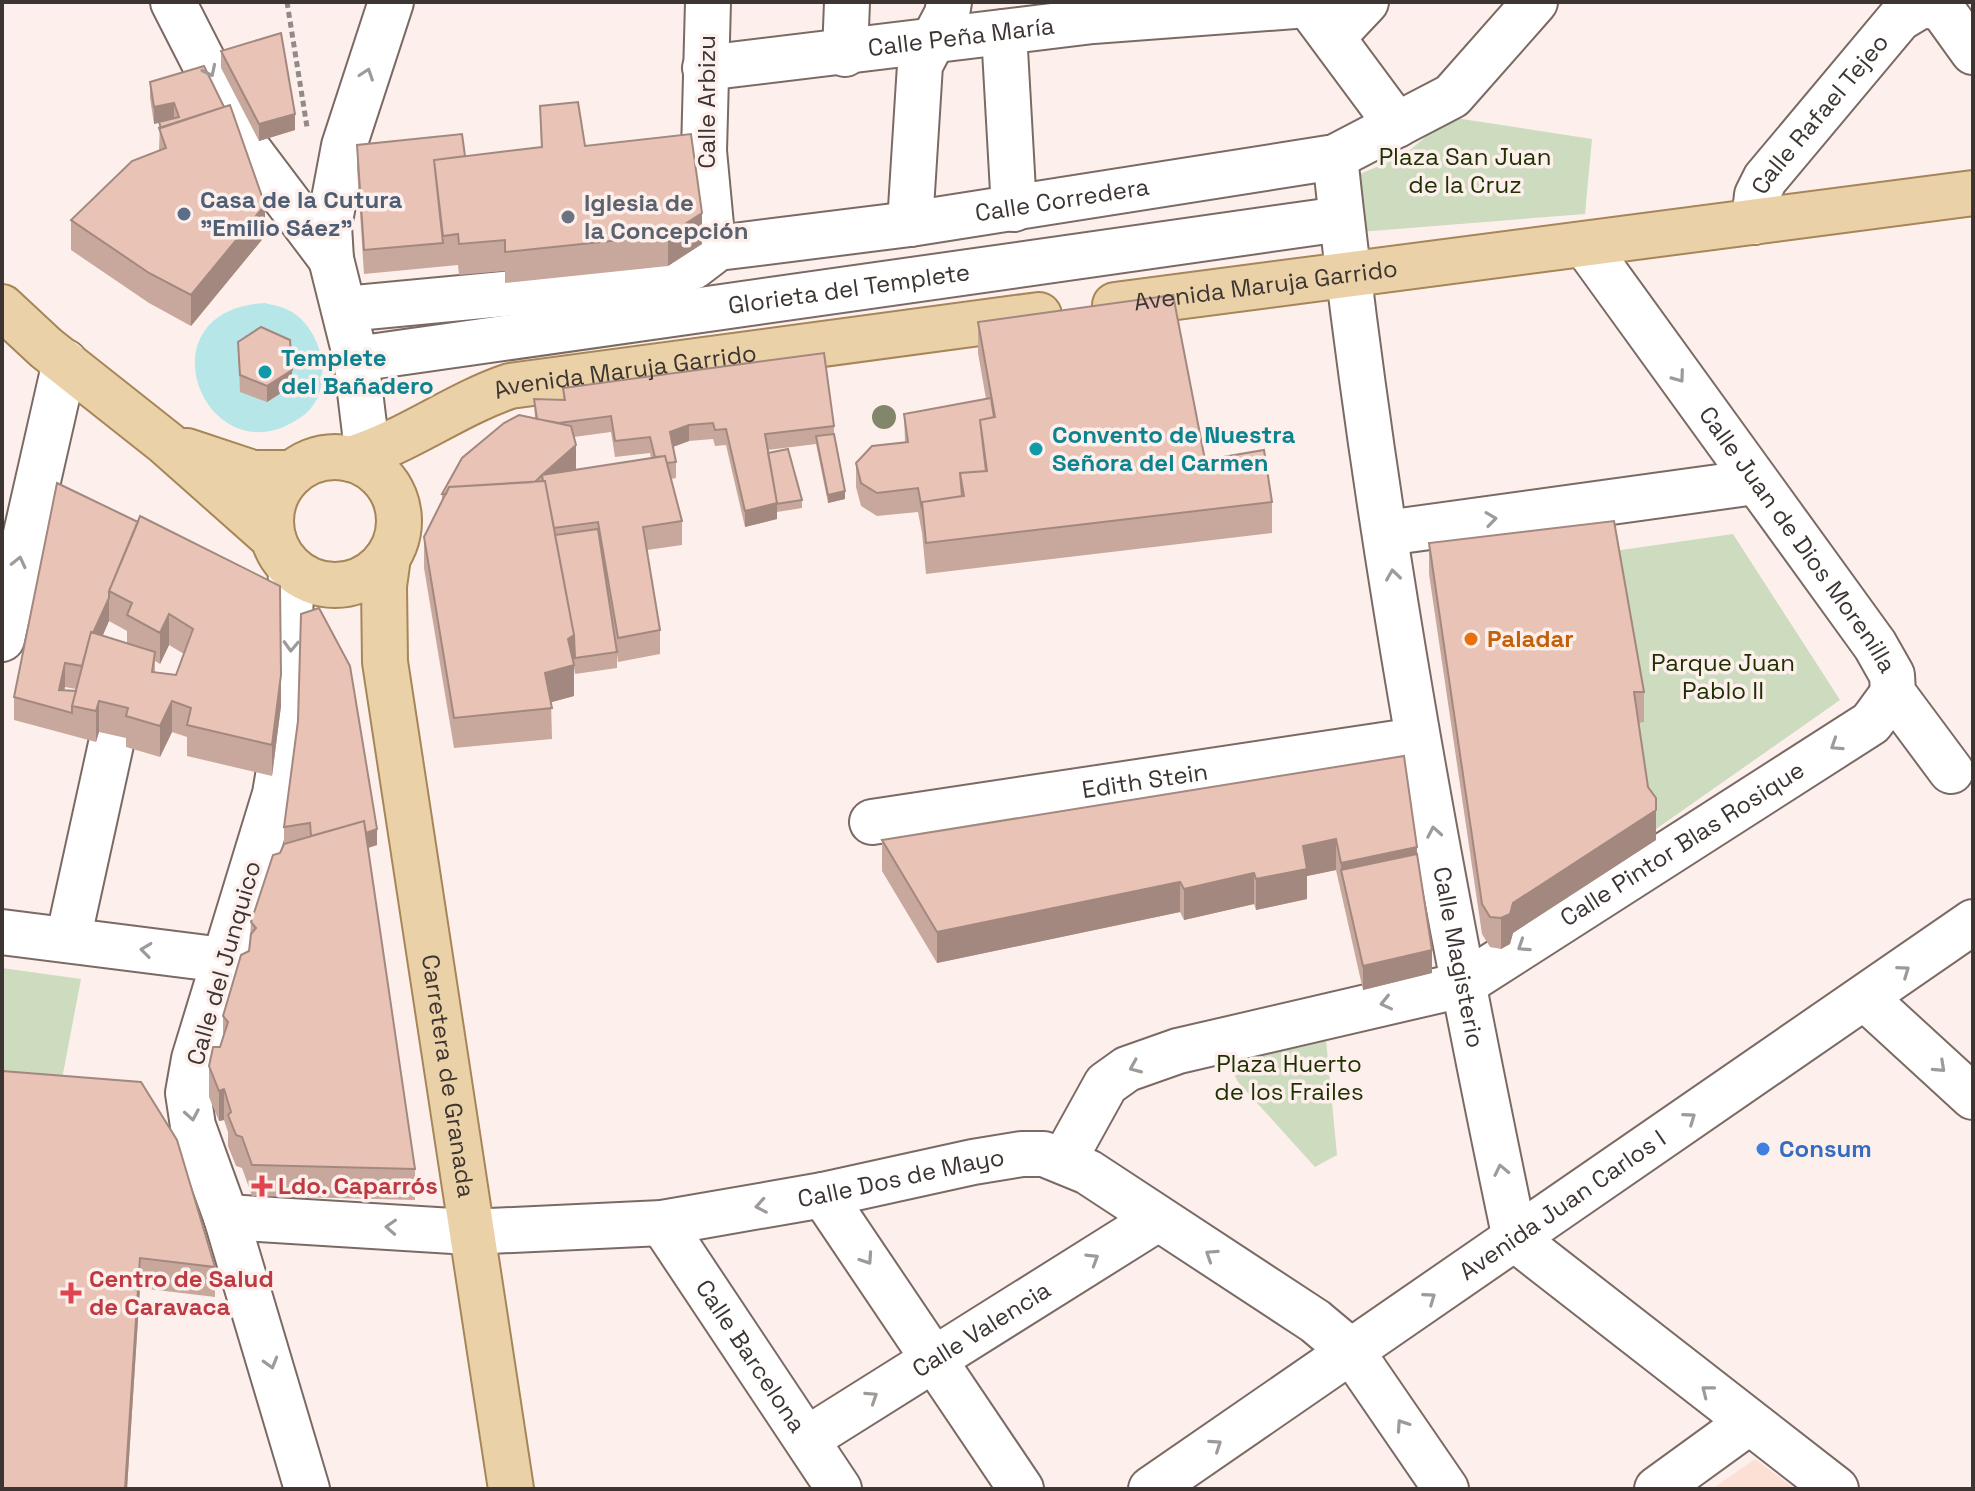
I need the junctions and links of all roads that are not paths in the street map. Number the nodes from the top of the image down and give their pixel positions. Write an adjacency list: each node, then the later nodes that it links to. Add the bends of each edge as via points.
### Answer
1 (173, 2): 16 (street, one-way to 16)
2 (391, 2): 17 (street, one-way to 2)
3 (708, 2): 14 (street, Calle Arbizu)
4 (847, 2): 13 (street)
5 (1366, 2): 11 (street)
6 (1535, 2): 15 (street, Calle Corredera, via 1452,96)
7 (1939, 5): 12 (street); 22 (street, Calle Rafael Tejeo, via 1922,5 1899,19 1765,179)
8 (1176, 9): 10 (street, Calle Peña María); 11 (street, Calle Peña María, via 1308,5)
9 (941, 22): 10 (street, Calle Peña María); 13 (street, Calle Peña María); 23 (street, via 920,65)
10 (1004, 32): 20 (street)
11 (1333, 37): 15 (street, Calle Peña María)
12 (1973, 52)
13 (845, 54): 14 (street, Calle Peña María)
14 (705, 68): 26 (street, Calle Arbizu, via 704,151 712,236)
15 (1397, 125): 18 (street, Calle Corredera)
16 (248, 149): 17 (street, via 272,165 297,168); 27 (street)
17 (328, 155): 27 (street)
18 (1335, 157): 20 (street, Calle Corredera); 21 (street, Calle Magisterio)
19 (1973, 193): 22 (main road, Avenida Maruja Garrido)
20 (1014, 209): 23 (street, Calle Corredera)
21 (1341, 219): 28 (street, Calle Magisterio); 32 (street, Glorieta del Templete)
22 (1754, 222): 24 (main road, Avenida Maruja Garrido)
23 (910, 224): 26 (street, Calle Corredera)
24 (1688, 231): 25 (main road, Avenida Maruja Garrido); 31 (street, via 1660,242 1632,268)
25 (1586, 246): 28 (main road, Avenida Maruja Garrido); 31 (street, Calle Juan de Dios Morenilla)
26 (718, 248): 30 (street, via 693,267 641,281)
27 (331, 259): 30 (street)
28 (1348, 274): 35 (main road, Avenida Maruja Garrido, via 510,386 468,403); 38 (street, Calle Magisterio)
29 (2, 307): 33 (main road)
30 (345, 309): 32 (street)
31 (1633, 313): 37 (street, Calle Juan de Dios Morenilla, one-way to 37)
32 (356, 359): 35 (street)
33 (65, 362): 34 (main road); 41 (street, one-way to 33)
34 (166, 443): 36 (main road, via 222,466); 40 (main road, Carretera de Granada)
35 (371, 469): 36 (main road, via 319,459); 39 (main road, via 399,518)
36 (292, 473): 40 (main road, via 275,498 270,517)
37 (1755, 482): 38 (street, one-way to 37); 43 (street, Calle Juan de Dios Morenilla, via 1889,666)
38 (1386, 533): 45 (street, Calle Magisterio, one-way to 38)
39 (388, 557): 40 (main road, via 363,579); 42 (main road, Carretera de Granada)
40 (298, 563): 42 (main road, Carretera de Granada, via 351,606); 51 (street, Calle del Junquico, one-way to 51, via 283,755)
41 (2, 639)
42 (385, 662): 60 (main road, Carretera de Granada)
43 (1893, 693): 46 (street, Calle Juan de Dios Morenilla); 52 (street, Calle Pintor Blas Rosique, one-way to 52, via 1871,723)
44 (113, 735): 50 (street)
45 (1417, 740): 47 (street, Edith Stein); 52 (street, Calle Magisterio, one-way to 45)
46 (1951, 771)
47 (872, 822)
48 (1973, 922): 53 (street, Avenida Juan Carlos I, one-way to 48)
49 (2, 932): 50 (street)
50 (68, 940): 51 (street, one-way to 50)
51 (223, 960): 57 (street, Calle del Junquico, one-way to 57, via 188,1093 193,1126)
52 (1462, 985): 55 (street, Calle Pintor Blas Rosique, one-way to 55, via 1178,1051 1127,1069 1106,1084); 61 (street, Calle Magisterio, one-way to 52)
53 (1865, 998): 54 (street, one-way to 54); 61 (street, Avenida Juan Carlos I, one-way to 53)
54 (1973, 1097)
55 (1064, 1160): 56 (street, Calle Dos de Mayo, via 1022,1154); 58 (street, Calle Dos de Mayo)
56 (823, 1195): 59 (street, Calle Dos de Mayo, one-way to 59); 63 (street, one-way to 63)
57 (226, 1217): 60 (street, Calle Dos de Mayo, one-way to 57); 66 (street, Calle del Junquico, one-way to 66)
58 (1156, 1220): 62 (street, Calle Dos de Mayo, one-way to 58, via 1315,1321); 63 (street, Calle Valencia, one-way to 58)
59 (662, 1223): 60 (street, Calle Dos de Mayo); 65 (street, Calle Barcelona)
60 (469, 1232): 67 (main road, Carretera de Granada)
61 (1515, 1239): 62 (street, Avenida Juan Carlos I, one-way to 61); 64 (street, one-way to 61)
62 (1352, 1352): 70 (street, Avenida Juan Carlos I, one-way to 62); 71 (street, Calle Dos de Mayo, one-way to 62)
63 (933, 1357): 65 (street, Calle Valencia, one-way to 63); 69 (street)
64 (1748, 1423): 72 (street); 73 (street)
65 (807, 1439): 68 (street, Calle Barcelona)
66 (307, 1489)
67 (511, 1489)
68 (839, 1489)
69 (1021, 1489)
70 (1151, 1489)
71 (1446, 1489)
72 (1657, 1489)
73 (1836, 1489)

